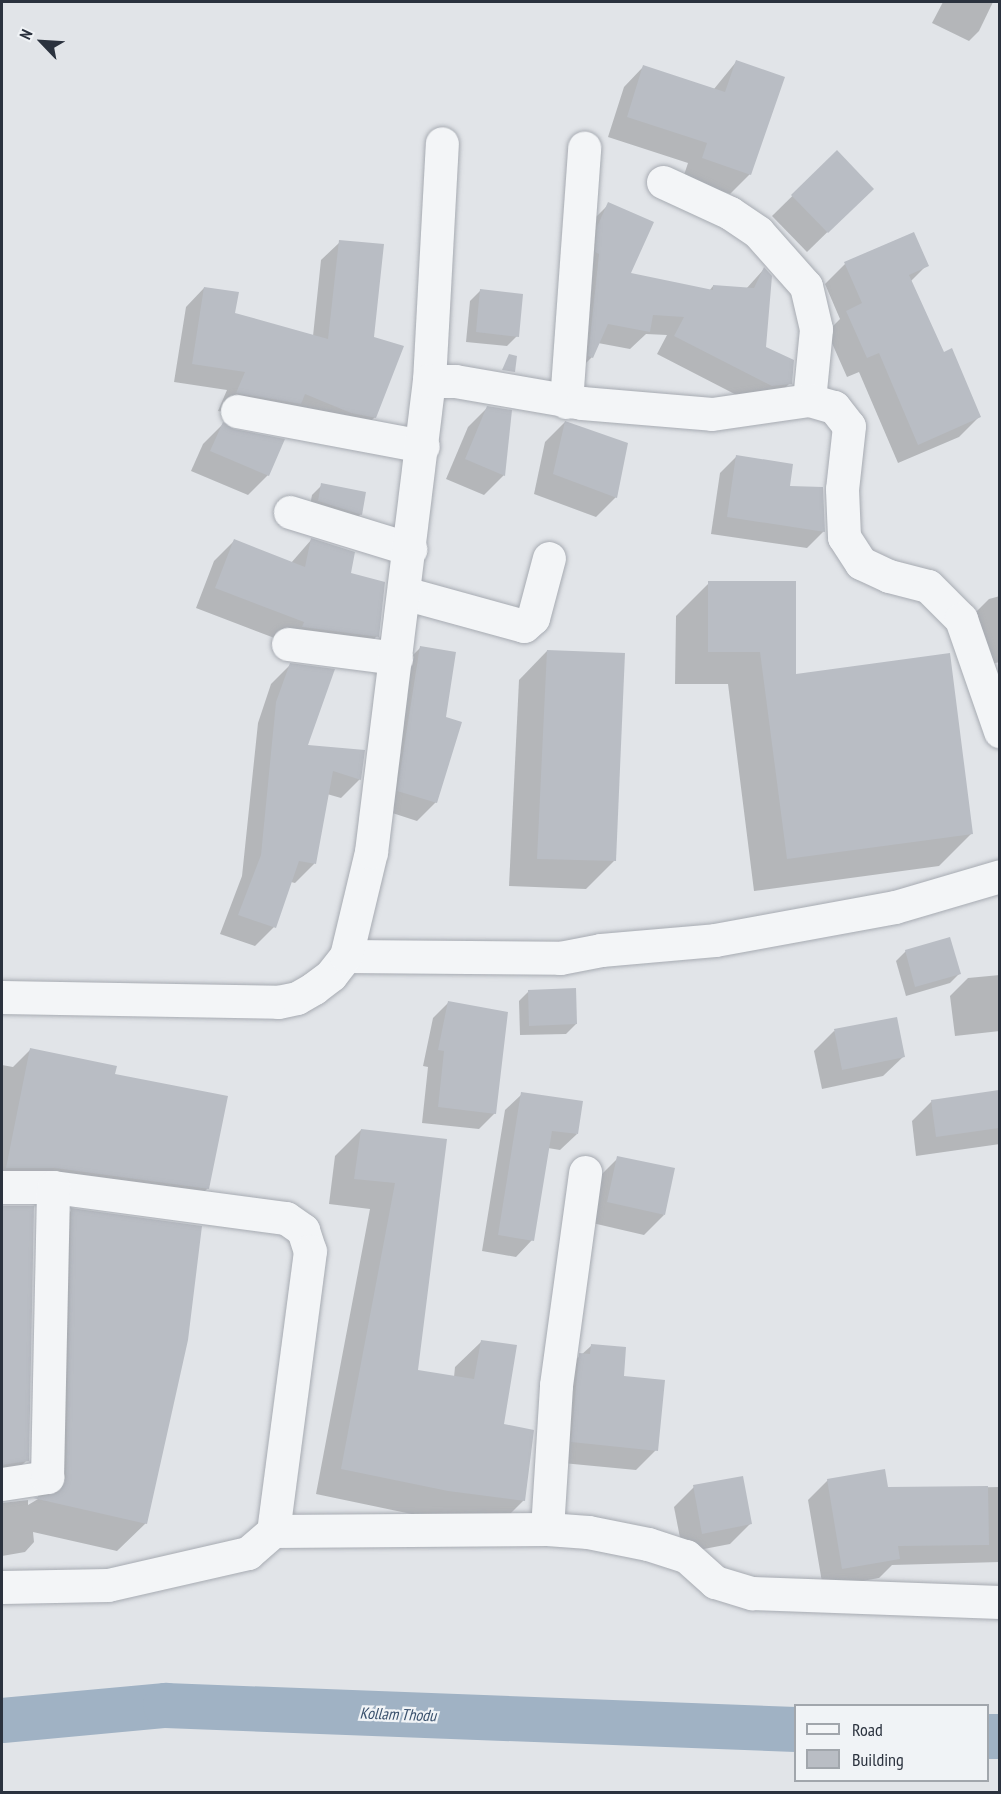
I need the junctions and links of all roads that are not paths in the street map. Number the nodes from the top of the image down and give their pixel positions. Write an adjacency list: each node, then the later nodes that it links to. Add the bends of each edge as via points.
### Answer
1 (442, 143): 4 (street)
2 (584, 148): 6 (street)
3 (663, 182): 5 (street, via 730,213 758,232 806,285 816,328)
4 (429, 381): 6 (street, via 455,381); 8 (street)
5 (809, 400): 6 (street, via 712,414); 15 (street, via 834,407 849,426 842,489 844,537 861,563 889,576 928,586 961,619)
6 (566, 402)
7 (237, 411): 8 (street)
8 (423, 446): 10 (street)
9 (290, 512): 10 (street)
10 (410, 549): 12 (street)
11 (549, 558): 12 (street, via 533,618 524,626)
12 (404, 594): 14 (street)
13 (288, 644): 14 (street)
14 (396, 658): 17 (street, via 371,852)
15 (999, 731)
16 (999, 876): 17 (street, via 895,907 716,940 601,950 560,958)
17 (346, 956): 18 (street, via 332,975 314,988 297,998 278,1002)
18 (2, 997)
19 (585, 1172): 23 (street, via 556,1385)
20 (2, 1187): 21 (street)
21 (53, 1187): 22 (street, via 47,1477); 24 (street, via 286,1218 303,1230 310,1251)
22 (2, 1484)
23 (547, 1529): 24 (street); 26 (street, via 588,1532 648,1544 686,1556 716,1582 752,1593)
24 (273, 1531): 25 (street, via 248,1552 108,1585)
25 (2, 1587)
26 (999, 1602)

